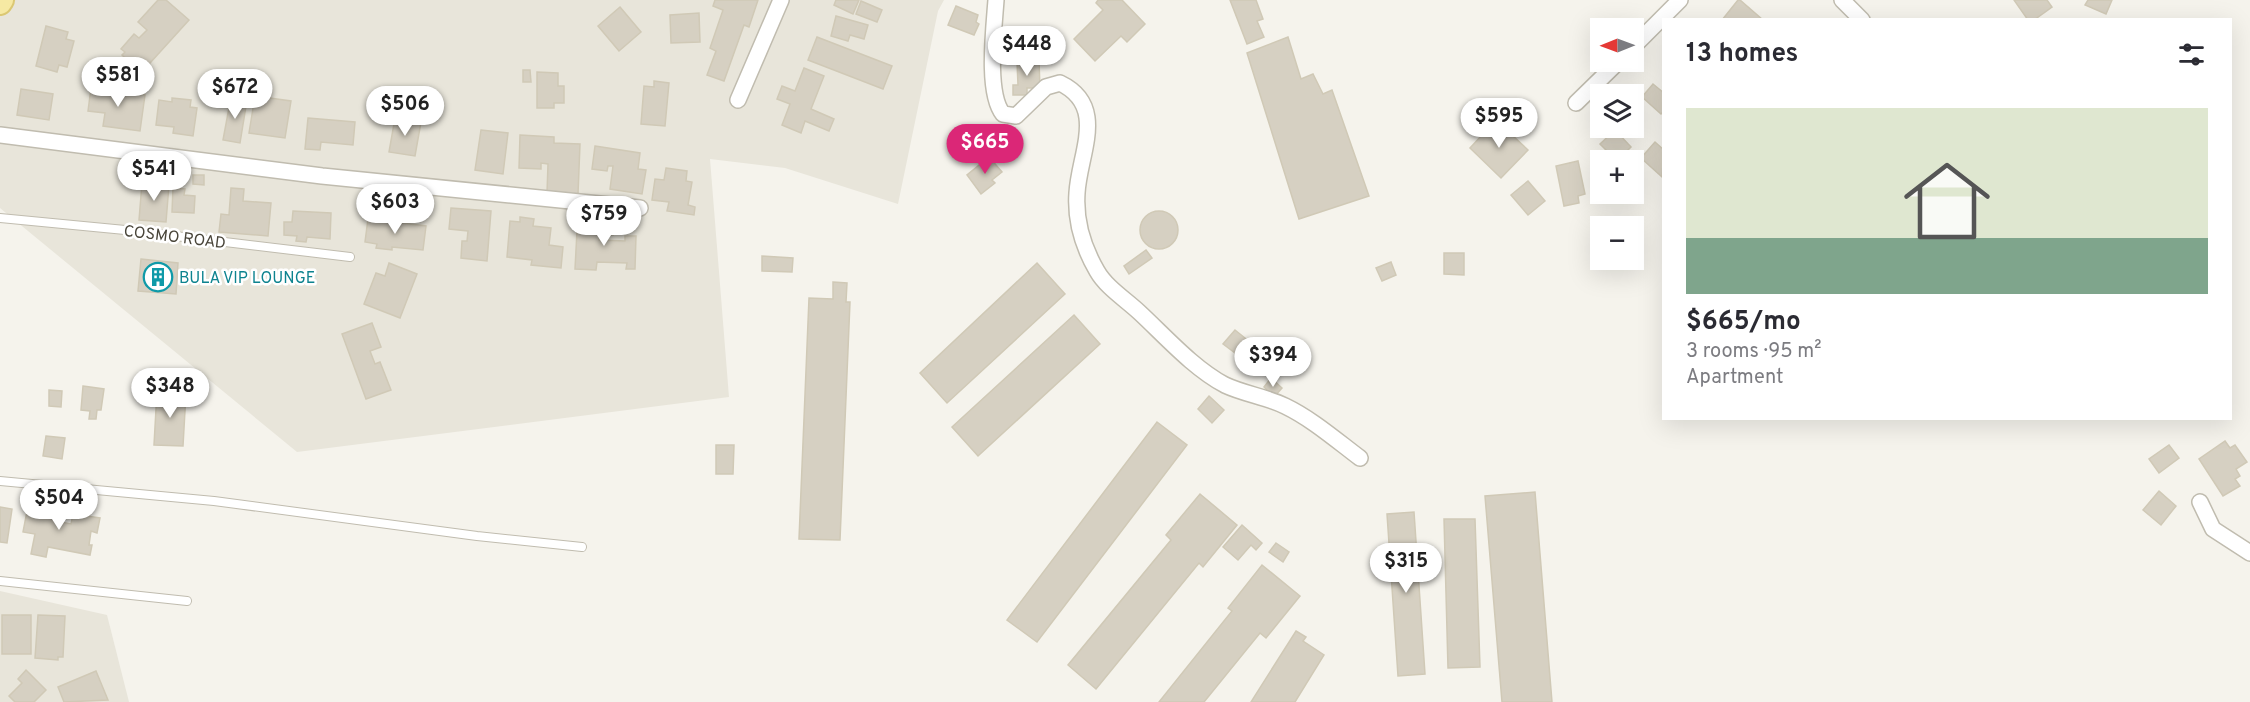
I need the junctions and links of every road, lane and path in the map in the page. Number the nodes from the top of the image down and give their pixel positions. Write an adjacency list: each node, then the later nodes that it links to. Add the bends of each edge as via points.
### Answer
1 (782, 0): 8 (street)
2 (996, 0): 14 (street, via 994,85 996,105 1003,114 1016,116 1046,87 1060,83 1074,90 1085,108 1089,131 1077,192 1078,218 1084,250 1101,278 1201,369 1226,385 1284,405)
3 (1680, 0): 6 (street)
4 (1842, 0): 5 (street)
5 (1860, 18)
6 (1644, 36)
7 (1608, 72): 9 (street)
8 (738, 100)
9 (1576, 103)
10 (0, 135): 11 (street, via 322,176)
11 (640, 208)
12 (0, 218): 13 (lane, COSMO ROAD)
13 (350, 257)
14 (1360, 458)
15 (0, 481): 17 (lane, via 214,501)
16 (2200, 502): 18 (street, via 2212,530)
17 (582, 547)
18 (2250, 553)
19 (0, 581): 20 (lane)
20 (187, 601)

